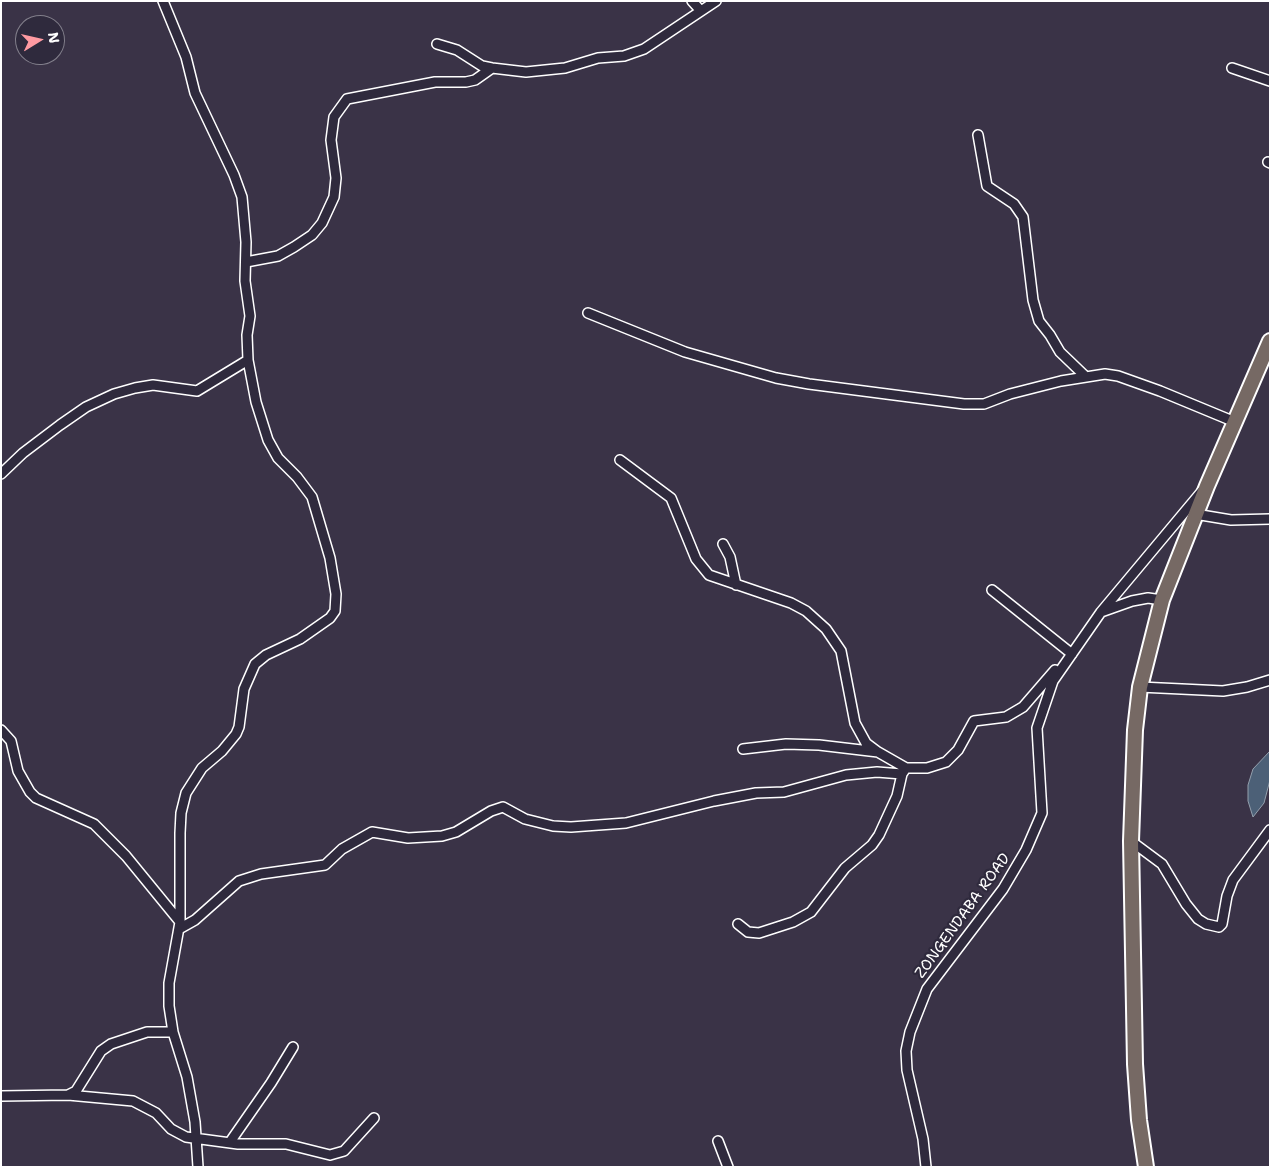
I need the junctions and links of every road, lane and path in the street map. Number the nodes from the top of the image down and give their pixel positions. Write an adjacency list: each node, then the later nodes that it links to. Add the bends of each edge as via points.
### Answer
1 (163, 1): 10 (street, via 184,53 194,93 238,186)
2 (692, 1): 4 (street)
3 (716, 1): 4 (street)
4 (702, 11): 6 (street, via 657,42 624,56 538,71)
5 (437, 44): 6 (street)
6 (492, 68): 10 (street, via 475,80 466,82 435,82 347,99 334,117 331,140 336,178 334,197 322,223 294,248 278,256)
7 (1232, 68): 8 (street)
8 (1270, 81)
9 (978, 135): 14 (street, via 987,186 1014,204 1023,217 1033,300 1039,321 1056,347)
10 (246, 262): 13 (street, via 250,316)
11 (588, 313): 14 (street, via 685,352 776,378 964,404 984,404 1010,394)
12 (1270, 341): 15 (highway)
13 (248, 360): 17 (street, via 197,391 153,385 114,394 86,407 60,425); 39 (street, via 268,440 278,458 312,497 334,578 334,610 330,618 300,639 266,655 255,664 244,689 236,734 202,768 189,787 181,813)
14 (1085, 376): 15 (street, via 1118,376)
15 (1236, 422): 18 (highway)
16 (620, 460): 22 (street, via 671,498 701,568 709,576)
17 (1, 474)
18 (1207, 486): 19 (highway); 25 (street, ZONGENDABA ROAD)
19 (1195, 514): 20 (street, via 1231,520); 24 (highway)
20 (1270, 519)
21 (723, 544): 22 (street, via 730,557)
22 (736, 586): 32 (street, via 791,603 806,611 826,629 841,651 855,723 866,742)
23 (992, 590): 26 (street)
24 (1162, 600): 25 (street, via 1132,601); 29 (highway)
25 (1101, 612): 26 (street, ZONGENDABA ROAD)
26 (1072, 654): 27 (street, ZONGENDABA ROAD)
27 (1065, 663): 33 (street, via 1023,707 1006,717 974,721 958,750 946,762); 50 (street, ZONGENDABA ROAD, via 1053,681 1036,728 1042,813 1026,850 1003,889 927,989 910,1032 907,1070)
28 (1270, 680): 29 (street, via 1223,691)
29 (1140, 687): 35 (highway)
30 (1, 730): 39 (street, via 11,741 18,771 30,792 36,798 94,824 126,856)
31 (743, 749): 32 (street, via 797,744)
32 (878, 752): 33 (street)
33 (904, 771): 38 (street, via 897,796 879,835 845,868 811,912 793,922 758,933 748,932); 39 (street, via 846,776 795,790 714,801 626,823 554,826 525,819 503,807 442,836 408,838 372,832 342,849 325,864 261,874 239,881 195,920)
34 (1270, 830): 36 (street, via 1233,880 1219,926 1198,919 1162,864)
35 (1131, 840): 36 (street); 37 (highway)
36 (1150, 857): 37 (street)
37 (1131, 861): 51 (highway, via 1135,1064)
38 (738, 924)
39 (180, 926): 40 (street, via 169,983)
40 (173, 1032): 42 (street, via 147,1032 110,1044 76,1091); 45 (street, via 187,1077)
41 (292, 1047): 47 (street, via 271,1084)
42 (68, 1095): 43 (street); 45 (street, via 132,1101 156,1113 180,1134)
43 (1, 1096)
44 (374, 1118): 47 (street, via 344,1151 330,1156 286,1144)
45 (196, 1138): 47 (street); 48 (street)
46 (718, 1141): 49 (street)
47 (230, 1142)
48 (198, 1167)
49 (728, 1167)
50 (926, 1167)
51 (1146, 1167)

